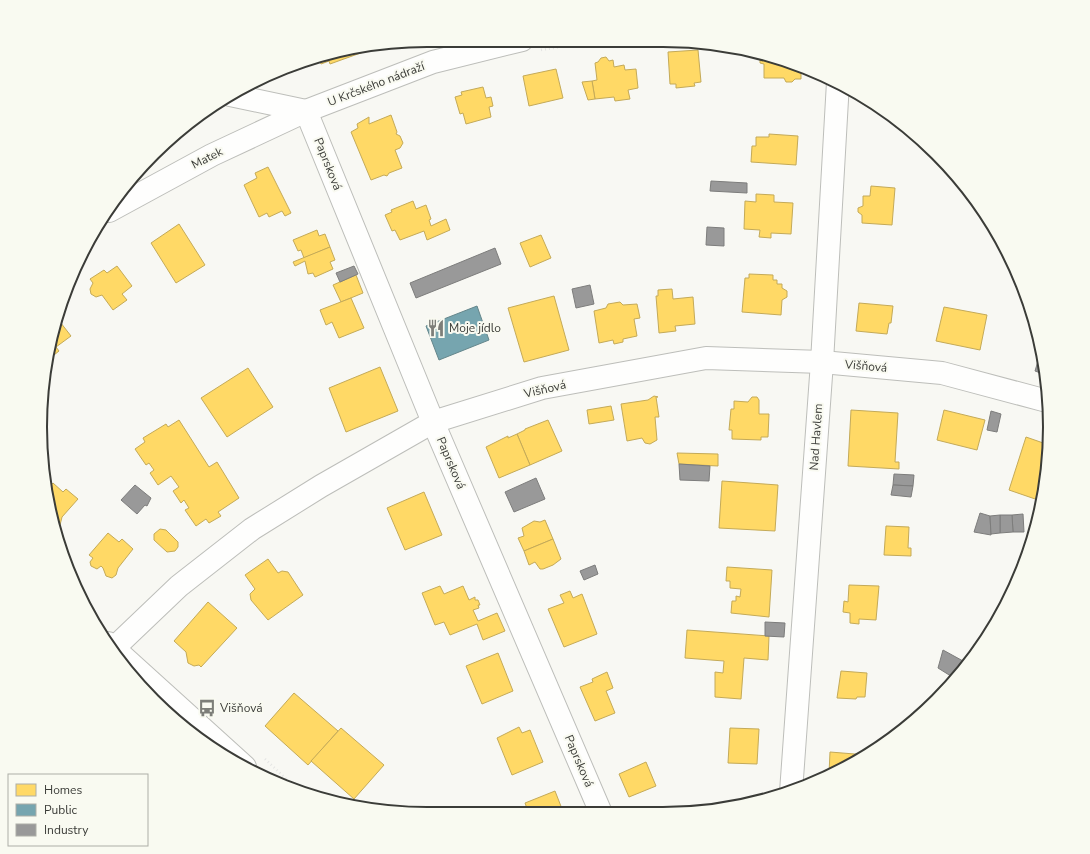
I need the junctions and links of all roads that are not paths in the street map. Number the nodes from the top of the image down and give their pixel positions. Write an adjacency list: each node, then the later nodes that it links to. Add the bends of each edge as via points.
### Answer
1 (494, 47): 4 (street, U Krčského nádraží, via 433,62)
2 (838, 90): 6 (street, Nad Havlem)
3 (239, 97): 4 (street)
4 (306, 111): 5 (street, Matek, via 212,155); 8 (street, Paprsková)
5 (119, 206)
6 (822, 362): 7 (street, Višňová, via 942,372); 8 (street, Višňová, via 706,358 542,388); 12 (street, Nad Havlem)
7 (1042, 399)
8 (433, 422): 9 (street, Višňová, via 252,529 179,586); 13 (street, Paprsková)
9 (115, 643)
10 (126, 658): 11 (street)
11 (255, 763)
12 (792, 784)
13 (598, 807)

